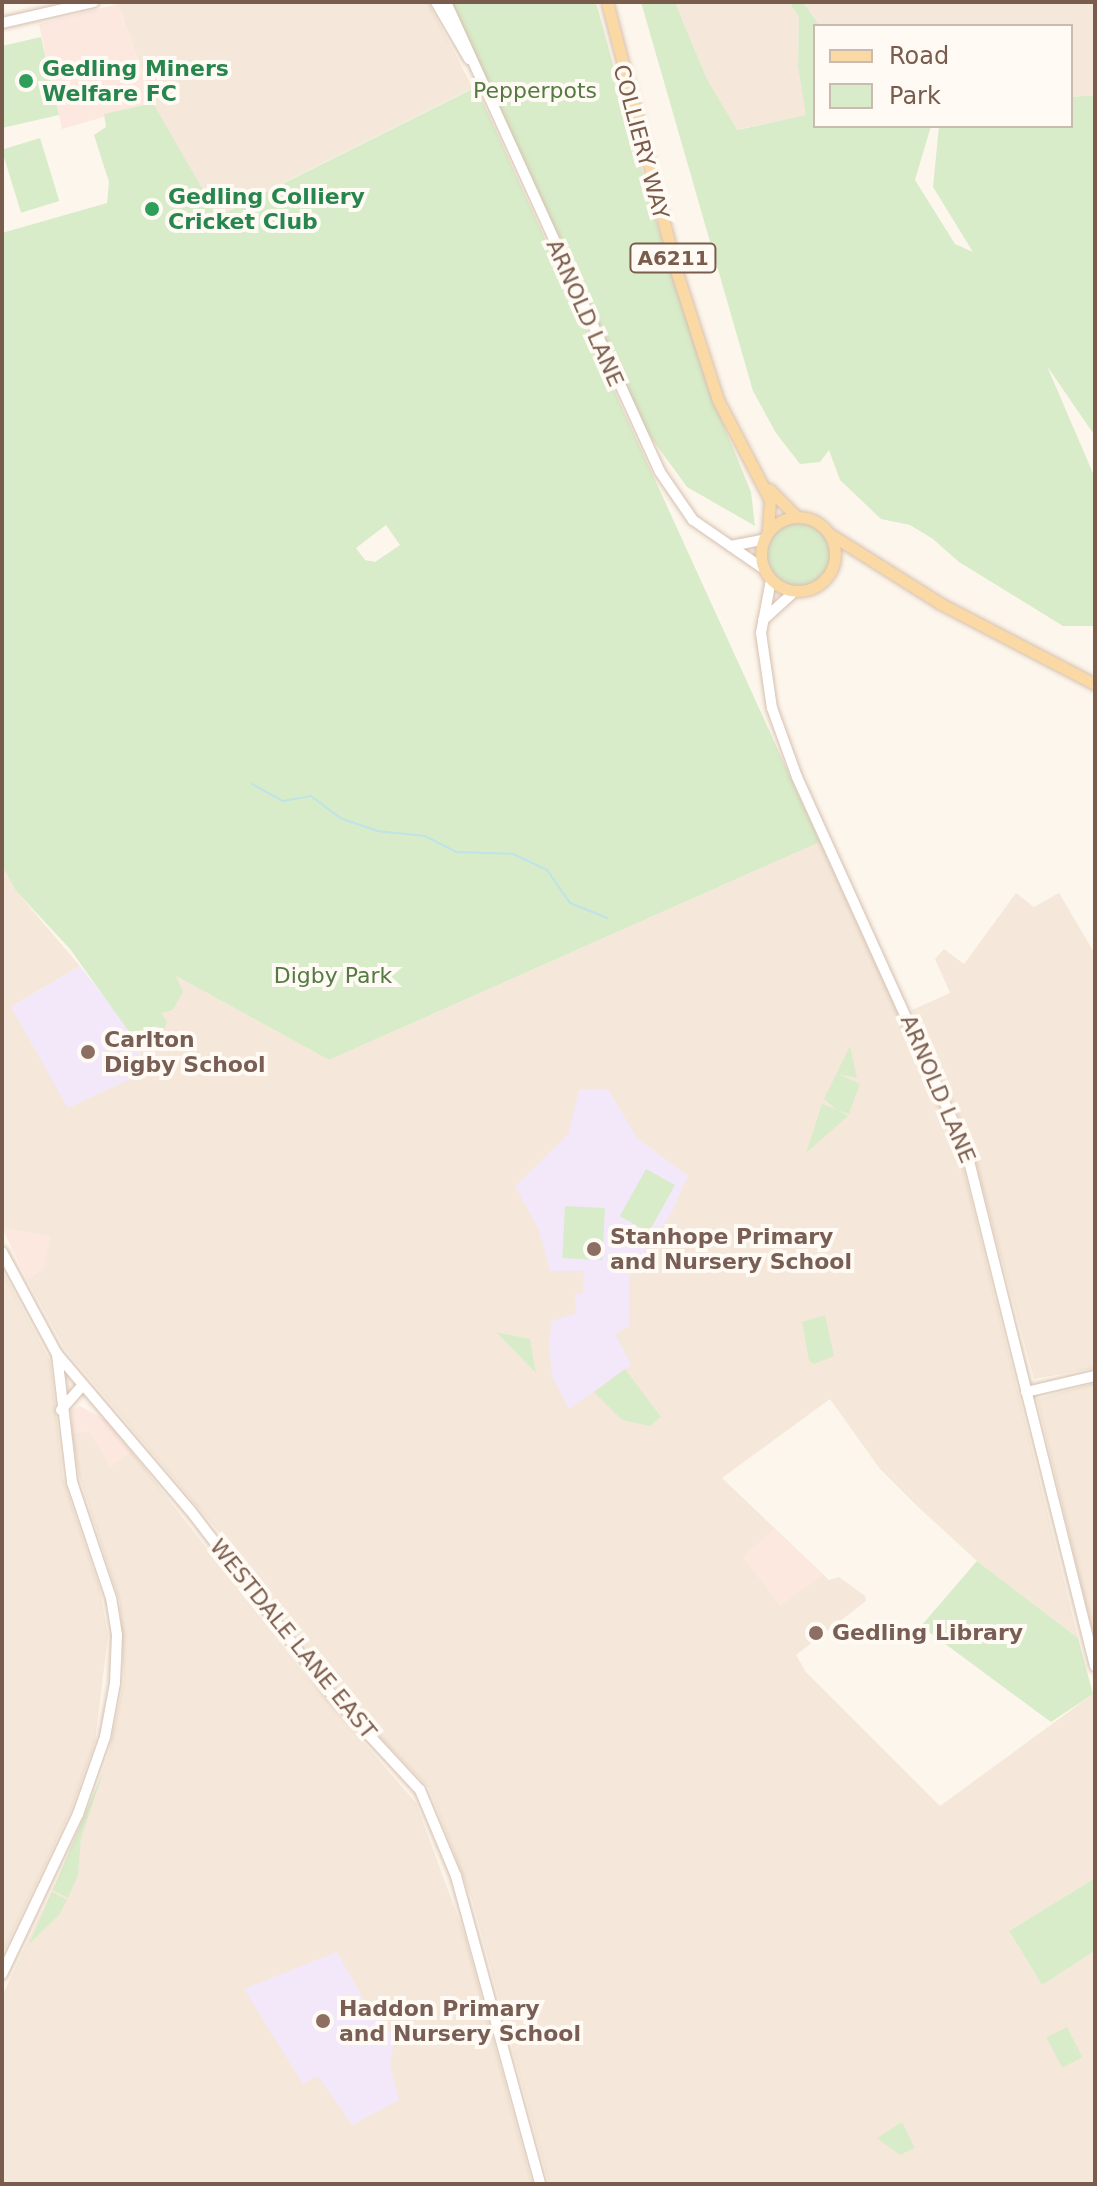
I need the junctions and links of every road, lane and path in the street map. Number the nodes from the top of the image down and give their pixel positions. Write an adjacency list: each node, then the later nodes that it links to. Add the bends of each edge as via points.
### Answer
1 (94, 2): 5 (street)
2 (436, 2): 6 (street, ARNOLD LANE)
3 (446, 2): 6 (street, ARNOLD LANE)
4 (605, 2): 7 (main road, COLLIERY WAY / A6211, via 705,362 738,441)
5 (2, 23)
6 (469, 59): 11 (street, ARNOLD LANE, via 660,472 693,520)
7 (763, 483): 8 (main road, COLLIERY WAY / A6211); 10 (main road, COLLIERY WAY / A6211, via 772,516)
8 (796, 516): 9 (main road, via 816,521); 10 (main road)
9 (830, 534): 12 (main road); 13 (main road, via 836,554)
10 (766, 535): 11 (street); 14 (main road)
11 (729, 546): 14 (street, ARNOLD LANE)
12 (876, 565): 13 (main road, via 849,560); 17 (main road, via 993,634)
13 (833, 569): 15 (main road, via 820,585)
14 (767, 574): 15 (main road); 16 (street, ARNOLD LANE)
15 (795, 591): 16 (street)
16 (762, 622): 22 (street, ARNOLD LANE, via 765,679 783,743 966,1149)
17 (1095, 684)
18 (2, 1252): 19 (street)
19 (57, 1354): 21 (street, WESTDALE LANE EAST); 23 (street)
20 (1095, 1376): 22 (street)
21 (82, 1386): 23 (street); 26 (street, WESTDALE LANE EAST, via 190,1510 345,1710 420,1790 459,1888)
22 (1026, 1392): 24 (street, ARNOLD LANE)
23 (61, 1410): 25 (street, via 72,1482 111,1598 117,1635 115,1683 105,1737 78,1814)
24 (1095, 1666)
25 (2, 1974)
26 (540, 2184)

